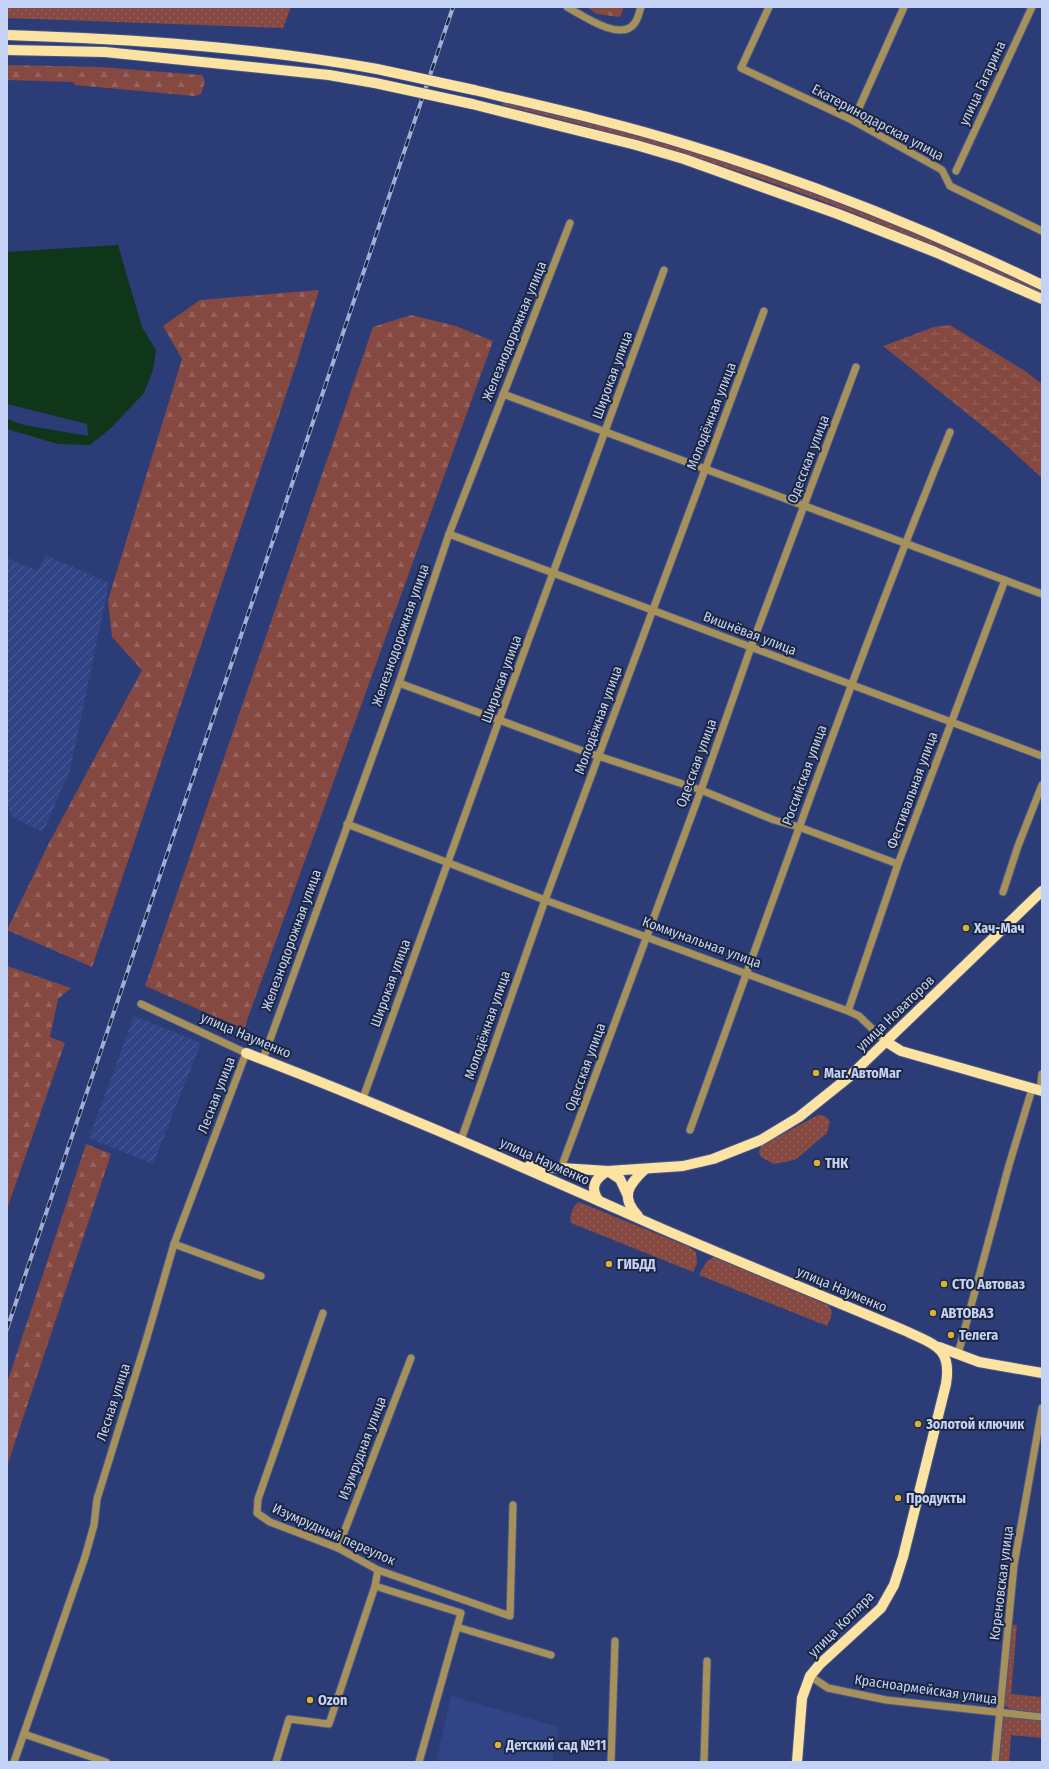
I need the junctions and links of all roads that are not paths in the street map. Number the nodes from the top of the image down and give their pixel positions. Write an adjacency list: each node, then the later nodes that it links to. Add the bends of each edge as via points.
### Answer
1 (567, 7): 2 (street, via 615,31 628,29 634,24)
2 (641, 7)
3 (770, 7): 11 (street, Екатеринодарская улица, via 741,68 850,119 942,170 950,186)
4 (904, 7): 8 (street)
5 (1032, 7): 9 (street, улица Гагарина)
6 (7, 35): 13 (main road, bridge, via 106,38 260,52 332,61 474,90 637,130 738,161 844,198)
7 (7, 50): 14 (main road, bridge, via 105,52 329,75 472,104 636,145 712,169 846,216)
8 (858, 110)
9 (956, 171)
10 (570, 223): 17 (street, Железнодорожная улица)
11 (1042, 231)
12 (664, 270): 18 (street, Широкая улица)
13 (1042, 285)
14 (1042, 299)
15 (764, 311): 20 (street, Молодёжная улица)
16 (856, 367): 21 (street, Одесская улица)
17 (503, 394): 18 (street); 22 (street, Железнодорожная улица)
18 (605, 432): 20 (street); 24 (street, Широкая улица)
19 (950, 432): 23 (street, Российская улица)
20 (704, 469): 21 (street); 27 (street, Молодёжная улица)
21 (804, 506): 23 (street); 28 (street, Одесская улица)
22 (449, 534): 24 (street, Вишнёвая улица); 29 (street, Железнодорожная улица)
23 (905, 543): 25 (street); 30 (street, Российская улица)
24 (552, 572): 27 (street, Вишнёвая улица); 31 (street, Широкая улица)
25 (1005, 580): 26 (street); 32 (street, Фестивальная улица)
26 (1042, 594)
27 (652, 610): 28 (street, Вишнёвая улица); 33 (street, Молодёжная улица)
28 (751, 647): 30 (street, Вишнёвая улица); 36 (street, Одесская улица)
29 (399, 683): 31 (street); 37 (street, Железнодорожная улица)
30 (852, 685): 32 (street, Вишнёвая улица); 38 (street, Российская улица)
31 (500, 720): 33 (street); 39 (street, Широкая улица)
32 (952, 722): 34 (street, Вишнёвая улица); 40 (street, Фестивальная улица)
33 (598, 756): 36 (street); 43 (street, Молодёжная улица)
34 (1042, 756)
35 (1042, 785): 42 (street)
36 (700, 790): 38 (street, via 774,820); 44 (street, Одесская улица)
37 (347, 824): 39 (street, Коммунальная улица); 50 (street, Железнодорожная улица)
38 (799, 827): 40 (street); 45 (street, Российская улица)
39 (446, 862): 43 (street, Коммунальная улица); 53 (street, Широкая улица)
40 (898, 864): 47 (street, Фестивальная улица)
41 (1042, 891): 48 (main road, улица Новаторов)
42 (1003, 892)
43 (545, 900): 44 (street, Коммунальная улица); 55 (street, Молодёжная улица)
44 (647, 937): 45 (street, Коммунальная улица); 57 (street, Одесская улица)
45 (747, 973): 47 (street, Коммунальная улица); 54 (street, Российская улица)
46 (141, 1004): 49 (street, улица Науменко)
47 (848, 1011): 48 (street, Коммунальная улица, via 858,1016)
48 (885, 1041): 52 (main road, Коммунальная улица, via 901,1051); 58 (main road, улица Новаторов, via 824,1098 761,1140 713,1159 682,1166)
49 (246, 1053): 50 (main road, улица Науменко); 64 (street, Лесная улица)
50 (263, 1059): 53 (main road, улица Науменко)
51 (1042, 1074): 52 (street)
52 (1038, 1090): 68 (street, via 1009,1165)
53 (363, 1098): 55 (main road, улица Науменко)
54 (690, 1130)
55 (461, 1140): 56 (main road, улица Науменко)
56 (521, 1165): 57 (main road, улица Новаторов); 61 (main road, улица Науменко)
57 (561, 1168): 59 (main road, улица Новаторов)
58 (645, 1169): 59 (main road, улица Новаторов); 60 (main road, via 630,1186)
59 (608, 1171): 60 (main road, via 620,1179); 61 (main road, via 600,1175 593,1185)
60 (628, 1198): 62 (main road, via 624,1207); 63 (main road, via 632,1210)
61 (599, 1201): 62 (main road, улица Науменко)
62 (618, 1209): 63 (main road, улица Науменко)
63 (639, 1218): 67 (main road, улица Науменко)
64 (174, 1244): 65 (street); 83 (street, Лесная улица, via 96,1499 94,1525 85,1558)
65 (261, 1276)
66 (323, 1312): 73 (street, Изумрудный переулок, via 258,1499 257,1512 270,1522)
67 (937, 1346): 68 (main road, улица Науменко); 80 (main road, улица Котляра, via 948,1367 946,1384 894,1585 881,1608)
68 (958, 1354): 70 (main road, улица Науменко, via 979,1362)
69 (411, 1358): 73 (street, Изумрудная улица)
70 (1042, 1373)
71 (1042, 1408): 81 (street, Кореновская улица, via 1014,1565)
72 (513, 1505): 74 (street, Изумрудный переулок, via 510,1616)
73 (338, 1548): 74 (street, Изумрудный переулок)
74 (378, 1570): 75 (street)
75 (375, 1586): 76 (street, via 461,1614); 86 (street, via 329,1724 289,1719)
76 (457, 1627): 78 (street); 87 (street)
77 (614, 1641): 88 (street)
78 (551, 1655)
79 (707, 1661): 89 (street)
80 (810, 1676): 81 (street, Красноармейская улица, via 828,1688 886,1700); 90 (main road, улица Котляра, via 802,1698)
81 (999, 1712): 82 (street, Красноармейская улица); 91 (street, Кореновская улица)
82 (1042, 1717)
83 (24, 1734): 84 (street, Лесная улица); 85 (street)
84 (14, 1762)
85 (106, 1762)
86 (276, 1762)
87 (420, 1762)
88 (611, 1762)
89 (704, 1762)
90 (797, 1762)
91 (995, 1762)

